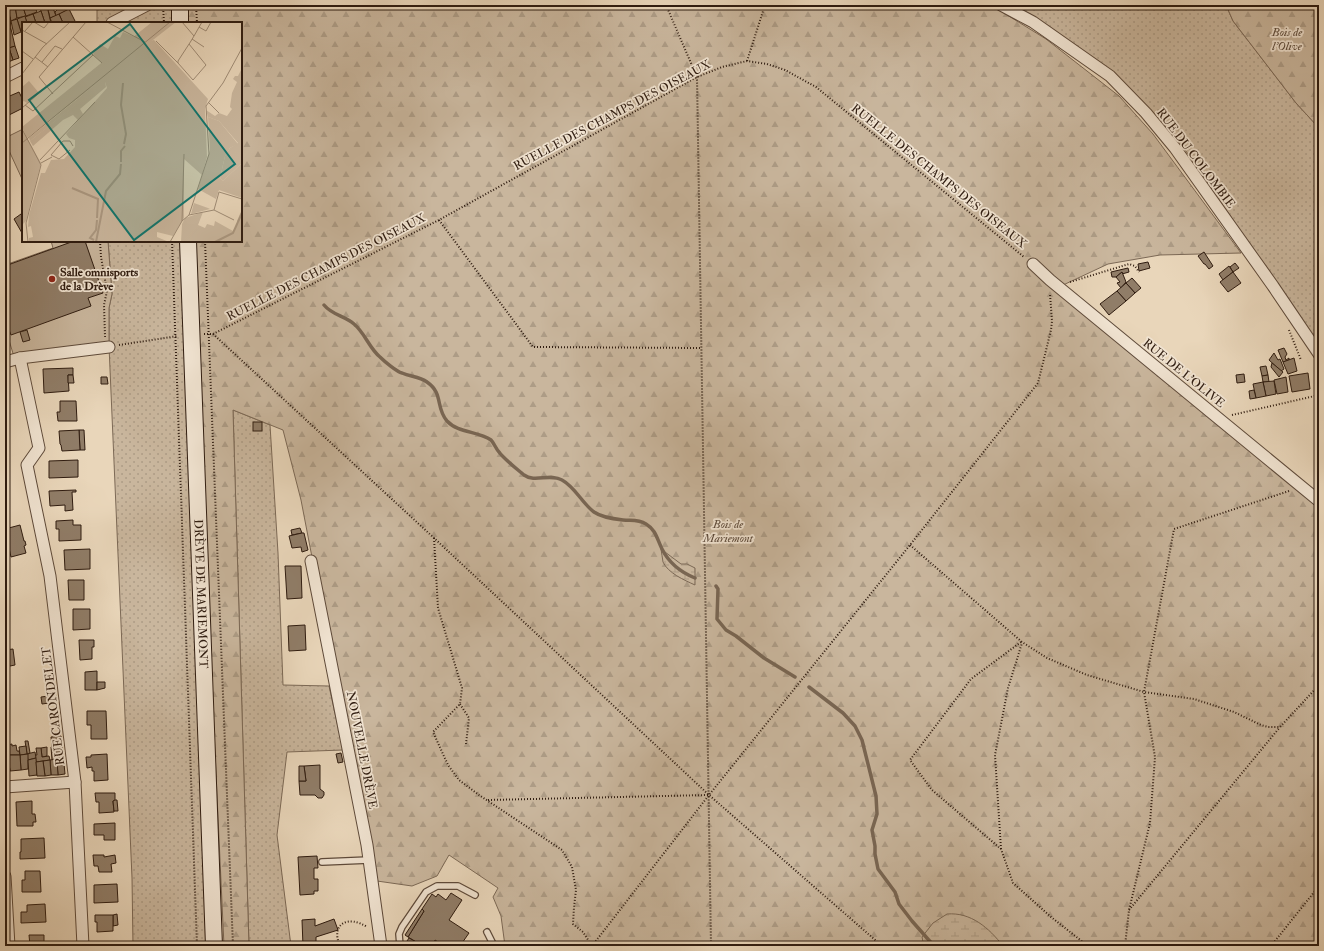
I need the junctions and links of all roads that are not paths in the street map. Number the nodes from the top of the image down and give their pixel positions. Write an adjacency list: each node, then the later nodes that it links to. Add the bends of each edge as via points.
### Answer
1 (147, 5): 4 (street)
2 (180, 5): 5 (street)
3 (1001, 5): 11 (street, RUE DU COLOMBIE, via 1033,22 1110,76 1146,113 1175,148)
4 (114, 22)
5 (180, 22)
6 (22, 68): 7 (street)
7 (5, 77)
8 (188, 242): 26 (street, DRÈVE DE MARIEMONT)
9 (1033, 264): 14 (street, RUE DE L'OLIVE)
10 (107, 347): 12 (street)
11 (1319, 354)
12 (20, 358): 13 (street); 16 (street, RUE CARONDELET, via 39,448 28,465 50,576)
13 (5, 362)
14 (1319, 501)
15 (311, 561): 18 (street, NOUVELLE DRÈVE)
16 (75, 782): 17 (street); 25 (street, RUE CARONDELET)
17 (5, 787)
18 (369, 860): 19 (lane); 23 (street, NOUVELLE DRÈVE)
19 (322, 862)
20 (5, 876): 24 (street)
21 (474, 895): 27 (lane, via 458,886 437,886 426,892 402,927 399,934)
22 (487, 932): 28 (lane)
23 (381, 941)
24 (9, 946)
25 (83, 946)
26 (214, 946)
27 (400, 946)
28 (494, 946)

